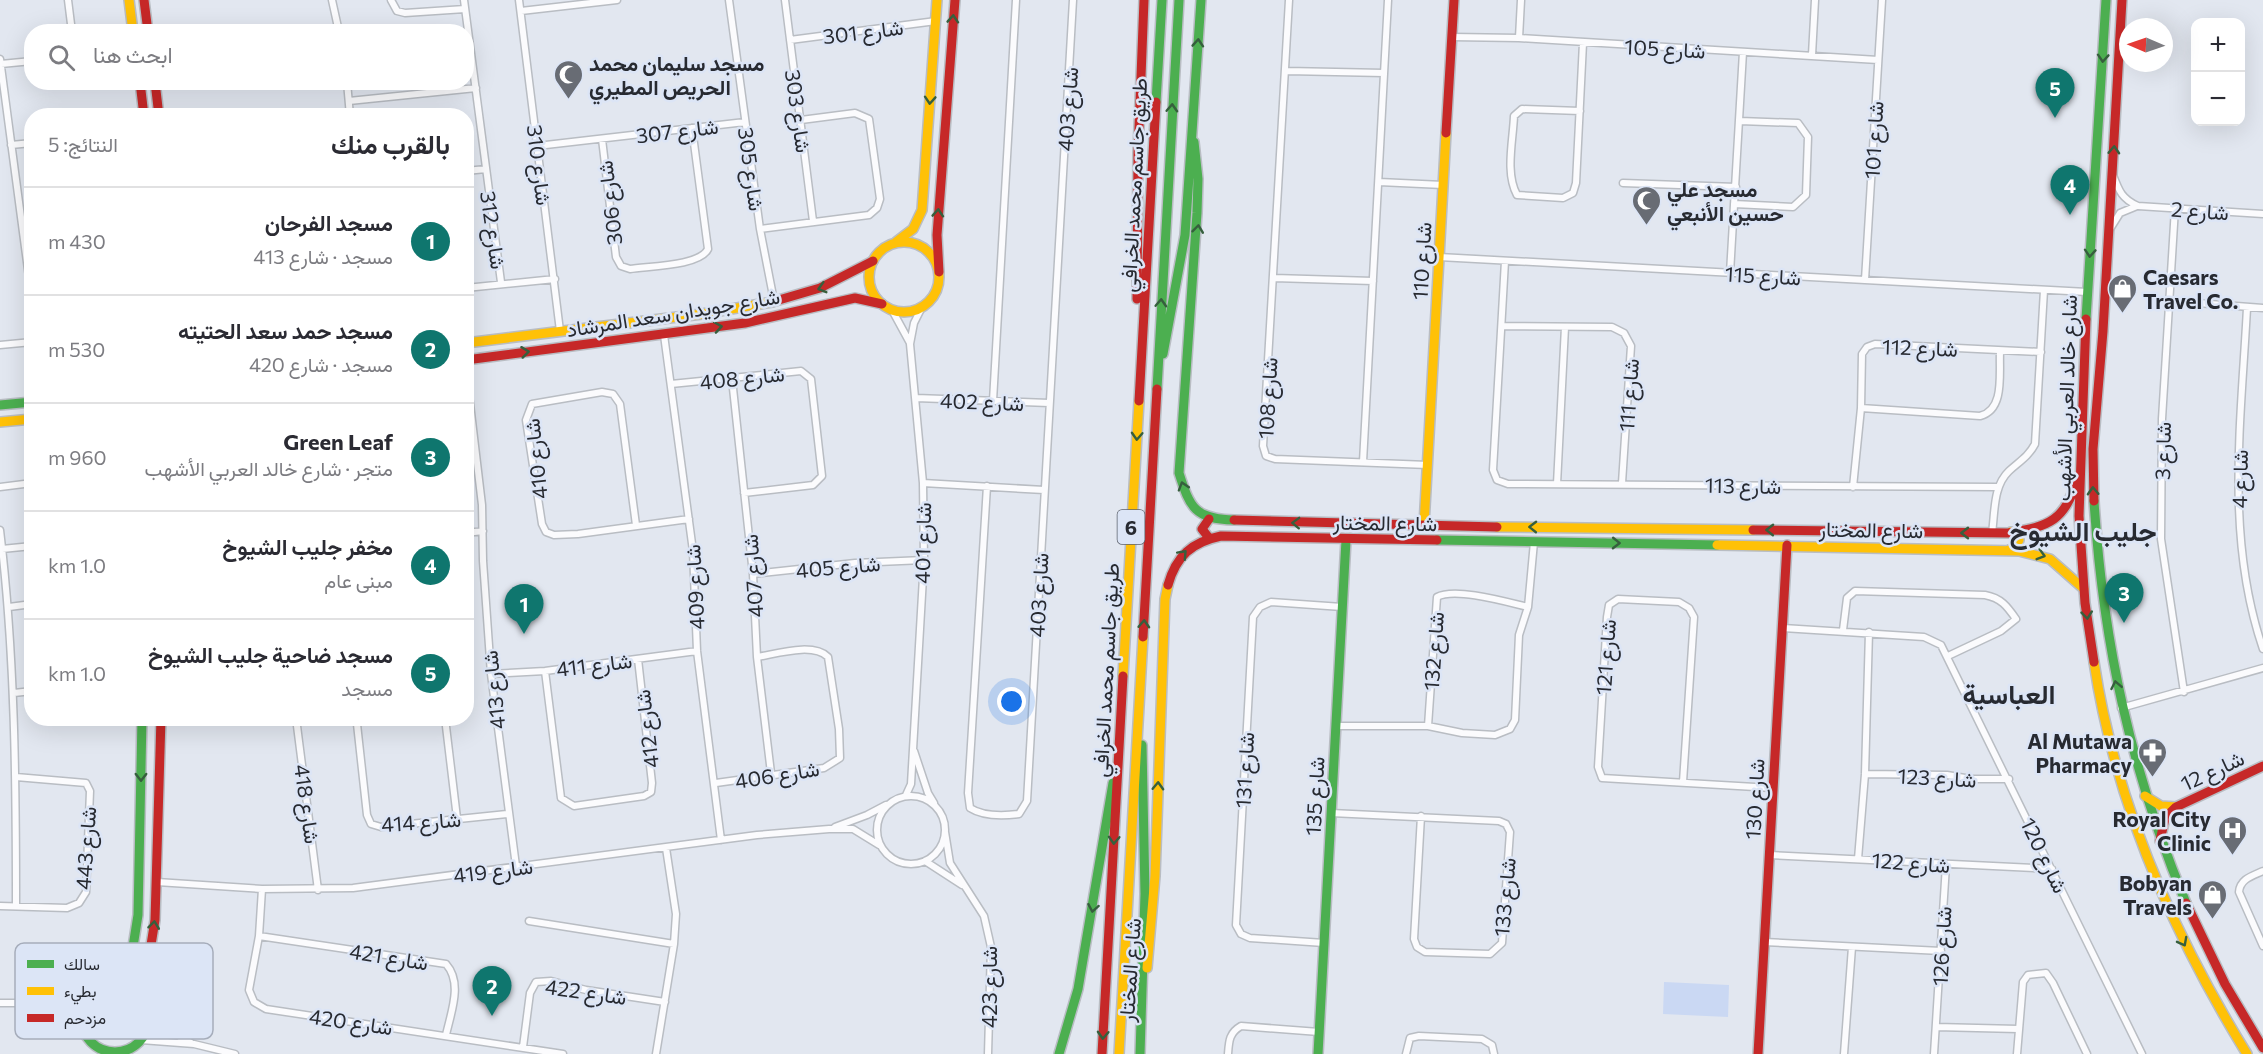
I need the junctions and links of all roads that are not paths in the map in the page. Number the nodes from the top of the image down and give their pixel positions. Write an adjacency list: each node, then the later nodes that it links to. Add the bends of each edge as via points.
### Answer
1 (68, 0): 31 (street)
2 (129, 0): 32 (main road)
3 (144, 0): 33 (main road)
4 (332, 0): 34 (street)
5 (391, 0): 28 (street, via 397,11 405,13)
6 (464, 0): 28 (street, شارع 312)
7 (519, 0): 29 (street, شارع 310)
8 (617, 0): 27 (street)
9 (729, 0): 64 (street, شارع 305)
10 (785, 0): 38 (street, شارع 303)
11 (937, 0): 30 (main road)
12 (955, 0): 92 (main road, one-way to 12, via 937,235)
13 (1017, 0): 128 (street)
14 (1073, 0): 130 (street, شارع 403)
15 (1144, 0): 133 (main road, via 1138,153)
16 (1162, 0): 133 (main road, طريق جاسم محمد الخرافي / 6)
17 (1179, 0): 126 (main road, طريق جاسم محمد الخرافي / 6, one-way to 17)
18 (1201, 0): 66 (main road, one-way to 18)
19 (1290, 0): 47 (street, شارع 108)
20 (1388, 0): 48 (street)
21 (1454, 0): 36 (main road, شارع 110)
22 (1521, 0): 37 (street)
23 (1815, 0): 41 (street)
24 (1882, 0): 43 (street, شارع 101)
25 (2106, 0): 61 (main road, شارع خالد العربي الأشهب, one-way to 61)
26 (2122, 0): 60 (main road, شارع خالد العربي الأشهب)
27 (581, 2): 29 (street)
28 (465, 9): 35 (street, شارع 312)
29 (521, 11): 70 (street, شارع 310)
30 (936, 21): 38 (street, شارع 301); 87 (main road, one-way to 87, via 922,210 911,234)
31 (71, 24)
32 (132, 24)
33 (147, 24)
34 (337, 24)
35 (467, 24)
36 (1452, 37): 37 (street, شارع 105); 76 (main road, شارع 110)
37 (1519, 38): 39 (street, شارع 105)
38 (790, 40): 62 (street, شارع 303)
39 (1583, 43): 40 (street, شارع 105); 59 (street)
40 (1743, 52): 41 (street, شارع 105); 63 (street)
41 (1812, 55): 43 (street, شارع 105)
42 (0, 59): 45 (street)
43 (1878, 60): 96 (street, شارع 101)
44 (24, 63): 45 (street)
45 (1, 64): 69 (street)
46 (474, 68): 50 (street, شارع 312)
47 (1287, 71): 48 (street); 94 (street, شارع 108)
48 (1384, 73): 74 (street)
49 (474, 88): 50 (street)
50 (477, 88): 71 (street, شارع 312)
51 (141, 90): 56 (main road)
52 (156, 90): 57 (main road)
53 (348, 90): 55 (street)
54 (457, 90): 55 (street)
55 (349, 101): 58 (street)
56 (143, 108)
57 (158, 108)
58 (349, 108)
59 (1580, 111): 59 (street, via 1522,109 1514,116 1511,174 1517,195 1563,198 1573,193)
60 (2116, 114): 61 (main road, via 2108,111); 73 (main road, شارع خالد العربي الأشهب, one-way to 60)
61 (2099, 115): 101 (main road, شارع خالد العربي الأشهب, one-way to 101)
62 (801, 120): 82 (street, شارع 303); 82 (street, via 855,113 869,119 880,199 869,215)
63 (1740, 121): 77 (street); 78 (street, via 1798,123 1804,129 1808,137 1806,195 1793,207)
64 (745, 122): 65 (street, شارع 307); 85 (street, شارع 305)
65 (692, 128): 67 (street, شارع 307); 67 (street, شارع 306, via 708,249 695,260 630,268 621,266 616,257)
66 (1192, 132): 126 (main road, via 1185,234); 151 (main road, one-way to 66, via 1188,501 1179,473 1199,215)
67 (602, 139): 70 (street, شارع 307)
68 (24, 144): 69 (street)
69 (11, 145): 83 (street)
70 (537, 146): 95 (street, شارع 310)
71 (486, 169): 72 (street); 98 (street, شارع 312)
72 (474, 170)
73 (2113, 176): 79 (street, via 2121,195); 86 (main road, شارع خالد العربي الأشهب)
74 (1379, 182): 76 (street); 97 (street)
75 (1623, 183): 77 (street)
76 (1443, 185): 89 (main road, شارع 110)
77 (1736, 187): 78 (street)
78 (1734, 204): 93 (street)
79 (2138, 206): 80 (street, شارع 2); 86 (street, via 2120,213)
80 (2175, 208): 81 (street, شارع 2); 103 (street, شارع 3)
81 (2263, 214)
82 (813, 221): 85 (street)
83 (21, 226): 84 (street); 88 (street)
84 (24, 226)
85 (760, 229): 102 (street, شارع 305)
86 (2109, 230): 114 (main road, شارع خالد العربي الأشهب)
87 (896, 242): 90 (main road, via 879,252); 92 (main road, via 924,248)
88 (24, 246)
89 (1439, 257): 91 (street, شارع 115); 138 (main road, شارع 110)
90 (873, 261): 102 (main road, شارع جويدان سعد المرشاد, one-way to 102, via 828,286); 104 (main road, via 870,284)
91 (1505, 261): 93 (street, شارع 115); 109 (street, شارع 113)
92 (939, 272): 105 (main road, via 936,292)
93 (1730, 273): 96 (street, شارع 115)
94 (1274, 278): 97 (street); 137 (street, شارع 108, via 1263,446 1266,456)
95 (555, 279): 98 (street); 111 (street, شارع 310)
96 (1865, 280): 100 (street, شارع 115)
97 (1373, 281): 137 (street)
98 (501, 282): 99 (street)
99 (474, 287)
100 (2044, 290): 101 (street, شارع 115); 120 (street)
101 (2087, 292): 112 (main road, شارع خالد العربي الأشهب)
102 (774, 301): 111 (main road, شارع جويدان سعد المرشاد)
103 (2171, 301): 106 (street); 190 (street, شارع 3, via 2162,419 2161,539)
104 (882, 304): 108 (main road); 113 (main road, شارع جويدان سعد المرشاد, one-way to 104, via 776,317 844,300 866,299)
105 (922, 307): 108 (main road, via 912,311); 117 (street, شارع 401)
106 (2247, 308): 107 (street); 180 (street, شارع 4, via 2238,515 2244,582)
107 (2263, 308)
108 (892, 309): 117 (street, شارع 401)
109 (1503, 326): 110 (street, شارع 111); 143 (street, شارع 113, via 1493,470 1497,480 1508,484)
110 (1565, 327): 141 (street, شارع 111, via 1612,327 1624,333 1631,346); 143 (street)
111 (560, 331): 115 (main road, شارع جويدان سعد المرشاد)
112 (2085, 334): 114 (main road); 121 (main road, شارع خالد العربي الأشهب)
113 (664, 335): 123 (main road, شارع جويدان سعد المرشاد, one-way to 113); 125 (street, شارع 409)
114 (2103, 338): 122 (main road, شارع خالد العربي الأشهب)
115 (474, 342)
116 (24, 343): 118 (street)
117 (910, 344): 127 (street, شارع 401)
118 (0, 345)
119 (2000, 352): 120 (street, شارع 112); 132 (street, via 1997,405 1990,414); 132 (street, شارع 112, via 1875,344 1867,347 1862,354)
120 (2040, 352): 147 (street, via 2035,444 2028,457 2008,472)
121 (2085, 355): 122 (main road, via 2094,353); 139 (main road, شارع خالد العربي الأشهب)
122 (2101, 357): 192 (main road, شارع خالد العربي الأشهب, one-way to 122, via 2103,616 2096,545 2093,485)
123 (474, 359)
124 (732, 380): 125 (street, شارع 408); 149 (street, شارع 407); 149 (street, شارع 408, via 779,372 806,374 810,379 822,476 813,485)
125 (671, 384): 150 (street, شارع 409)
126 (1156, 392): 188 (main road, طريق جاسم محمد الخرافي / 6, one-way to 126)
127 (916, 398): 128 (street, شارع 402); 140 (street, شارع 401)
128 (993, 401): 130 (street, شارع 402)
129 (24, 403): 131 (main road)
130 (1049, 403): 148 (street, شارع 403)
131 (0, 405)
132 (1861, 408): 146 (street, شارع 112)
133 (1138, 411): 201 (main road, طريق جاسم محمد الخرافي / 6, one-way to 201)
134 (24, 420): 135 (main road)
135 (0, 422)
136 (474, 455): 157 (street, شارع 413)
137 (1364, 462): 138 (street, شارع 108)
138 (1428, 465): 153 (main road, شارع 110)
139 (2078, 478): 159 (main road, شارع المختار, via 2070,507 2059,518 2046,526); 172 (main road, شارع خالد العربي الأشهب)
140 (923, 483): 144 (street); 170 (street, شارع 401)
141 (1622, 483): 143 (street, شارع 113); 146 (street, شارع 113)
142 (24, 484): 145 (street)
143 (1557, 484)
144 (987, 486): 148 (street); 148 (street, شارع 403, via 968,793 970,808 979,814 1019,814 1026,801)
145 (0, 487)
146 (1853, 487): 147 (street, شارع 113)
147 (1997, 487): 160 (street)
148 (1044, 490)
149 (744, 493): 171 (street, شارع 407)
150 (689, 519): 152 (street, شارع 410); 181 (street, شارع 409)
151 (1209, 519): 153 (main road, شارع المختار, one-way to 151); 161 (main road, via 1202,529)
152 (636, 525): 152 (street, شارع 410, via 578,534 546,532 526,420 532,404 602,392 613,394 620,404)
153 (1424, 525): 154 (main road, شارع المختار, one-way to 153)
154 (1562, 528): 155 (main road, شارع المختار); 164 (main road, via 1569,534)
155 (1587, 528): 160 (main road, شارع المختار, one-way to 155); 165 (main road, via 1579,535)
156 (0, 530): 168 (street)
157 (483, 531): 158 (street); 187 (street, شارع 413)
158 (474, 532)
159 (2011, 532): 160 (main road, شارع المختار); 169 (main road, via 2019,540)
160 (1992, 533)
161 (1209, 538): 162 (main road, شارع المختار); 275 (main road, شارع المختار, one-way to 161, via 1155,876 1165,599 1168,577 1179,557 1195,543)
162 (1346, 540): 163 (main road, شارع المختار); 175 (main road, شارع 135)
163 (1534, 542): 164 (main road, شارع المختار); 176 (street)
164 (1562, 542): 165 (main road, شارع المختار)
165 (1586, 543): 166 (main road, شارع المختار, one-way to 166)
166 (1787, 545): 169 (main road, شارع المختار); 177 (main road, شارع 130)
167 (24, 547): 168 (street)
168 (2, 549): 174 (street)
169 (2009, 550): 172 (main road, شارع المختار, one-way to 172, via 2045,554)
170 (924, 560): 171 (street, شارع 405); 200 (street, شارع 401)
171 (753, 574): 183 (street, شارع 407)
172 (2084, 589): 252 (main road, شارع خالد العربي الأشهب, one-way to 252, via 2101,703 2144,851 2175,927)
173 (24, 605): 174 (street)
174 (9, 607): 191 (street)
175 (1342, 607): 198 (main road, شارع 135); 243 (street, شارع 131, via 1271,602 1260,607 1253,617 1236,925 1241,934 1250,938)
176 (1528, 607): 199 (street, via 1519,635 1515,720 1510,729 1495,735); 199 (street, شارع 132, via 1461,594 1444,593 1437,597)
177 (1783, 628): 178 (street, شارع 120); 209 (main road, شارع 130)
178 (1843, 630): 179 (street, شارع 120); 182 (street, via 1846,598 1855,591 1979,594 1995,597 2016,619 2001,631)
179 (1869, 632): 182 (street, شارع 120, via 1924,637 1941,645); 204 (street)
180 (2263, 648)
181 (697, 651): 184 (street, شارع 411); 208 (street, شارع 409)
182 (1948, 656): 206 (street, شارع 120)
183 (757, 657): 203 (street, شارع 407); 203 (street, شارع 406, via 812,650 828,657 840,729 840,758 834,764)
184 (638, 659): 186 (street, شارع 411); 186 (street, شارع 412, via 651,792 574,806 561,798)
185 (2263, 668): 190 (street)
186 (545, 671): 187 (street, شارع 411)
187 (491, 674): 216 (street, شارع 413)
188 (1140, 682): 274 (main road, طريق جاسم محمد الخرافي / 6); 275 (main road, via 1145,894)
189 (24, 692): 191 (street)
190 (2184, 692): 192 (street)
191 (15, 693): 205 (street)
192 (2121, 708): 211 (main road, شارع خالد العربي الأشهب, via 2129,749)
193 (142, 726): 241 (main road, one-way to 241, via 138,915)
194 (161, 726): 232 (main road)
195 (297, 726): 235 (street, شارع 418)
196 (357, 726): 218 (street, شارع 414, via 365,804 371,824 381,827)
197 (446, 726): 218 (street)
198 (1336, 726): 199 (street); 215 (main road, شارع 135)
199 (1428, 726)
200 (912, 742): 210 (street, شارع 401, via 911,784); 213 (street, شارع 401)
201 (1119, 747): 272 (main road, one-way to 272, via 1078,989); 273 (main road, طريق جاسم محمد الخرافي / 6, one-way to 273)
202 (2263, 766): 214 (main road, شارع 12)
203 (771, 774): 208 (street, شارع 406)
204 (1865, 774): 206 (street, شارع 123); 226 (street)
205 (16, 777): 237 (street); 237 (street, شارع 443, via 78,780 86,783 90,791 86,892 79,903 67,908)
206 (2009, 779): 230 (street, شارع 120)
207 (1683, 782): 207 (street, شارع 121, via 1606,779 1600,775 1607,617 1609,604 1618,599 1679,602 1694,617); 209 (street, شارع 121)
208 (716, 783): 221 (street, شارع 409)
209 (1772, 788): 225 (main road, شارع 130)
210 (906, 795): 212 (street); 213 (street, via 922,797)
211 (2145, 796): 214 (main road, شارع 12, via 2161,806); 222 (main road, شارع خالد العربي الأشهب)
212 (887, 804): 219 (street, شارع 419); 223 (street, via 878,817)
213 (936, 806): 220 (street)
214 (2176, 807): 222 (main road, شارع 12, via 2165,818)
215 (1331, 813): 217 (street, شارع 133); 243 (main road, شارع 135)
216 (507, 814): 218 (street, شارع 414); 229 (street, شارع 413)
217 (1421, 816): 217 (street, شارع 133, via 1506,824 1509,832 1502,943 1490,954 1425,951 1417,947 1414,939)
218 (457, 818)
219 (829, 829): 221 (street, شارع 419); 223 (street, شارع 419, via 853,829)
220 (945, 832): 227 (street, via 939,849); 234 (street, شارع 423, via 950,863)
221 (721, 840): 224 (street, شارع 419)
222 (2160, 842): 248 (main road, شارع خالد العربي الأشهب, via 2195,926)
223 (879, 845): 227 (street, via 899,863)
224 (666, 848): 229 (street, شارع 419); 244 (street, via 676,914)
225 (1769, 855): 226 (street, شارع 122); 240 (main road, شارع 130)
226 (1858, 859): 228 (street, شارع 122)
227 (925, 861): 234 (street, شارع 423)
228 (1946, 865): 230 (street, شارع 122); 247 (street, شارع 126)
229 (516, 866): 235 (street, شارع 419)
230 (2052, 869): 285 (street, شارع 120)
231 (2263, 871): 245 (street, via 2248,877 2239,892)
232 (157, 882): 233 (street, شارع 419); 242 (main road, one-way to 232)
233 (262, 889): 235 (street, شارع 419); 239 (street, شارع 420)
234 (968, 889): 271 (street, شارع 423, via 984,916 991,947)
235 (318, 890)
236 (0, 906): 237 (street, شارع 443)
237 (16, 906)
238 (529, 921): 244 (street)
239 (259, 936): 258 (street, شارع 420, via 249,990 260,1006); 258 (street, شارع 421, via 446,964 456,986)
240 (1764, 942): 246 (street); 280 (main road, شارع 130)
241 (134, 943)
242 (151, 943)
243 (1324, 943): 257 (main road, شارع 135)
244 (674, 944): 249 (street)
245 (2263, 946)
246 (1852, 947): 247 (street); 281 (street)
247 (1941, 951): 255 (street, شارع 126)
248 (2230, 994): 252 (main road, via 2226,1005); 253 (main road, شارع خالد العربي الأشهب)
249 (665, 1002): 264 (street, شارع 422, via 551,981 536,982 530,993); 270 (street)
250 (0, 1004): 251 (street)
251 (15, 1004)
252 (2216, 1005): 254 (main road, شارع خالد العربي الأشهب)
253 (2241, 1014): 254 (main road, via 2233,1012); 265 (main road, شارع خالد العربي الأشهب)
254 (2227, 1025): 286 (main road, شارع خالد العربي الأشهب)
255 (1936, 1027): 256 (street); 282 (street, شارع 126)
256 (2018, 1029): 283 (street); 284 (street, via 2023,982 2028,975 2046,973)
257 (1319, 1032): 276 (street, via 1241,1026 1233,1030); 277 (main road, شارع 135)
258 (446, 1035): 264 (street, شارع 420)
259 (87, 1039): 267 (main road)
260 (88, 1039): 266 (main road, via 103,1051)
261 (185, 1039): 263 (street)
262 (141, 1040): 263 (street); 266 (main road)
263 (194, 1044): 268 (street)
264 (523, 1047): 269 (street, شارع 420)
265 (2263, 1048)
266 (124, 1052)
267 (93, 1054)
268 (236, 1054)
269 (563, 1054)
270 (656, 1054)
271 (988, 1054)
272 (1059, 1054)
273 (1101, 1054)
274 (1119, 1054)
275 (1141, 1054)
276 (1228, 1054)
277 (1318, 1054)
278 (1406, 1054): 279 (street, via 1410,1038 1419,1036 1482,1039 1492,1046)
279 (1494, 1054)
280 (1758, 1054)
281 (1844, 1054)
282 (1934, 1054)
283 (2017, 1054)
284 (2087, 1054)
285 (2142, 1054)
286 (2247, 1054)

